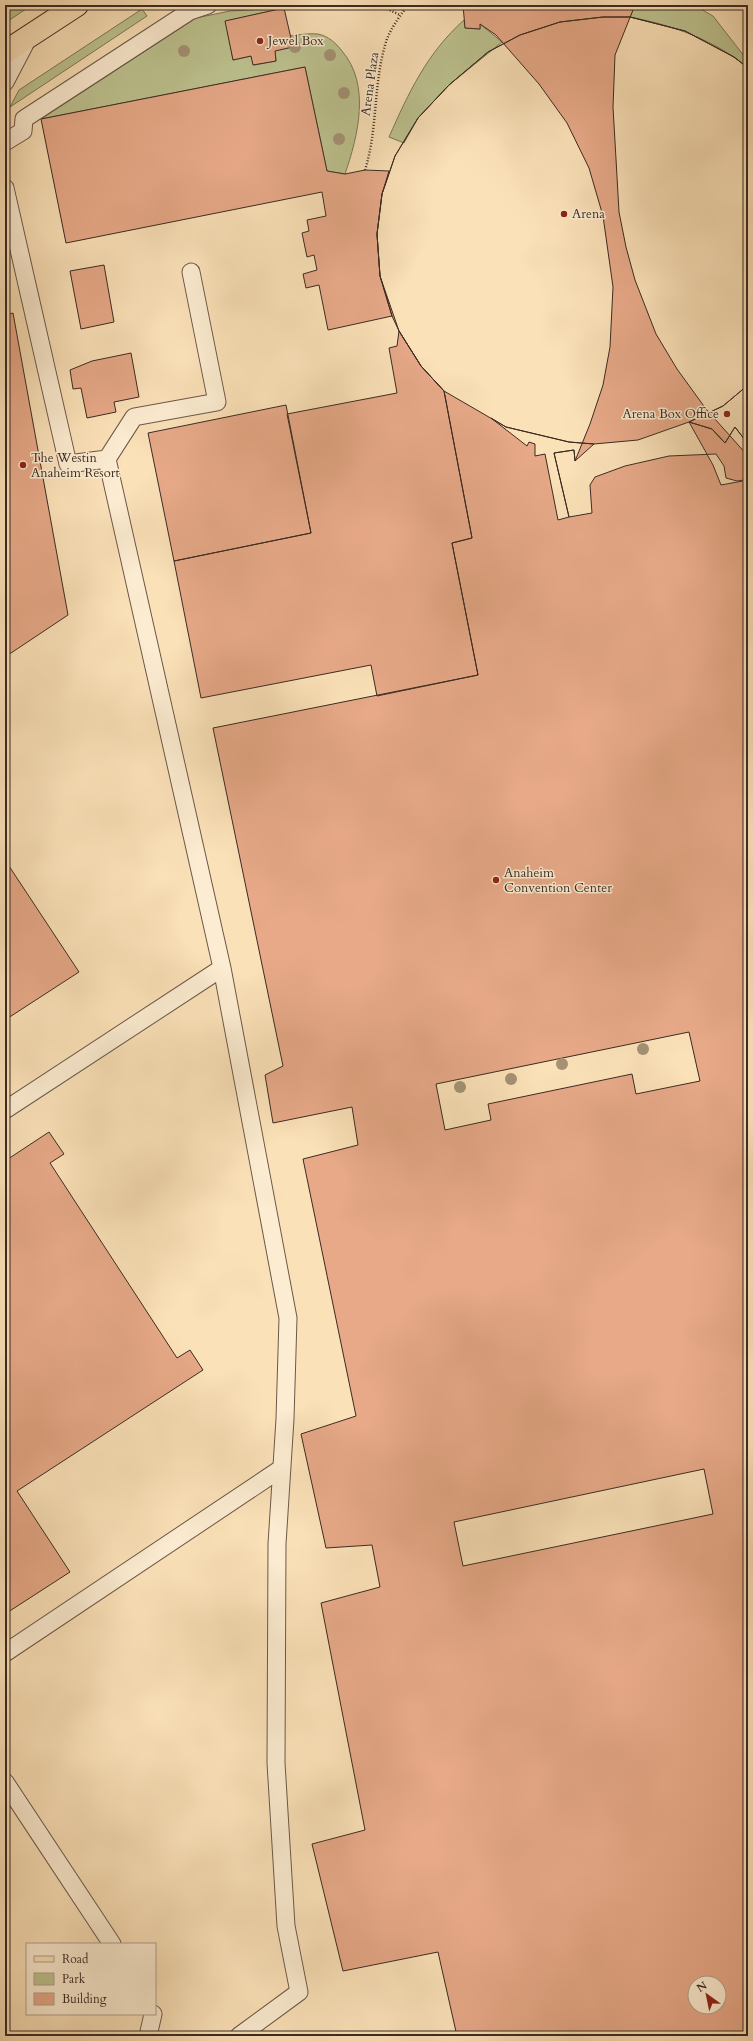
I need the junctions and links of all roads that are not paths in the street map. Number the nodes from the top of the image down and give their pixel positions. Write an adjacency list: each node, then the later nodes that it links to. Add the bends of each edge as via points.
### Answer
1 (77, 5): 3 (main road)
2 (208, 5): 6 (lane, via 190,11 24,119 23,131)
3 (29, 36): 4 (main road); 5 (lane)
4 (5, 52)
5 (5, 82)
6 (5, 142)
7 (5, 188): 9 (lane, via 68,464)
8 (191, 272): 9 (lane, via 217,402 134,417)
9 (106, 459): 10 (lane)
10 (222, 968): 11 (lane); 12 (lane, via 288,1318)
11 (5, 1110)
12 (282, 1468): 13 (lane); 18 (lane, via 277,1544 276,1763 286,1926 299,1992)
13 (5, 1653)
14 (5, 1782): 15 (lane)
15 (111, 1943)
16 (153, 2015): 17 (lane)
17 (148, 2036)
18 (238, 2036)

